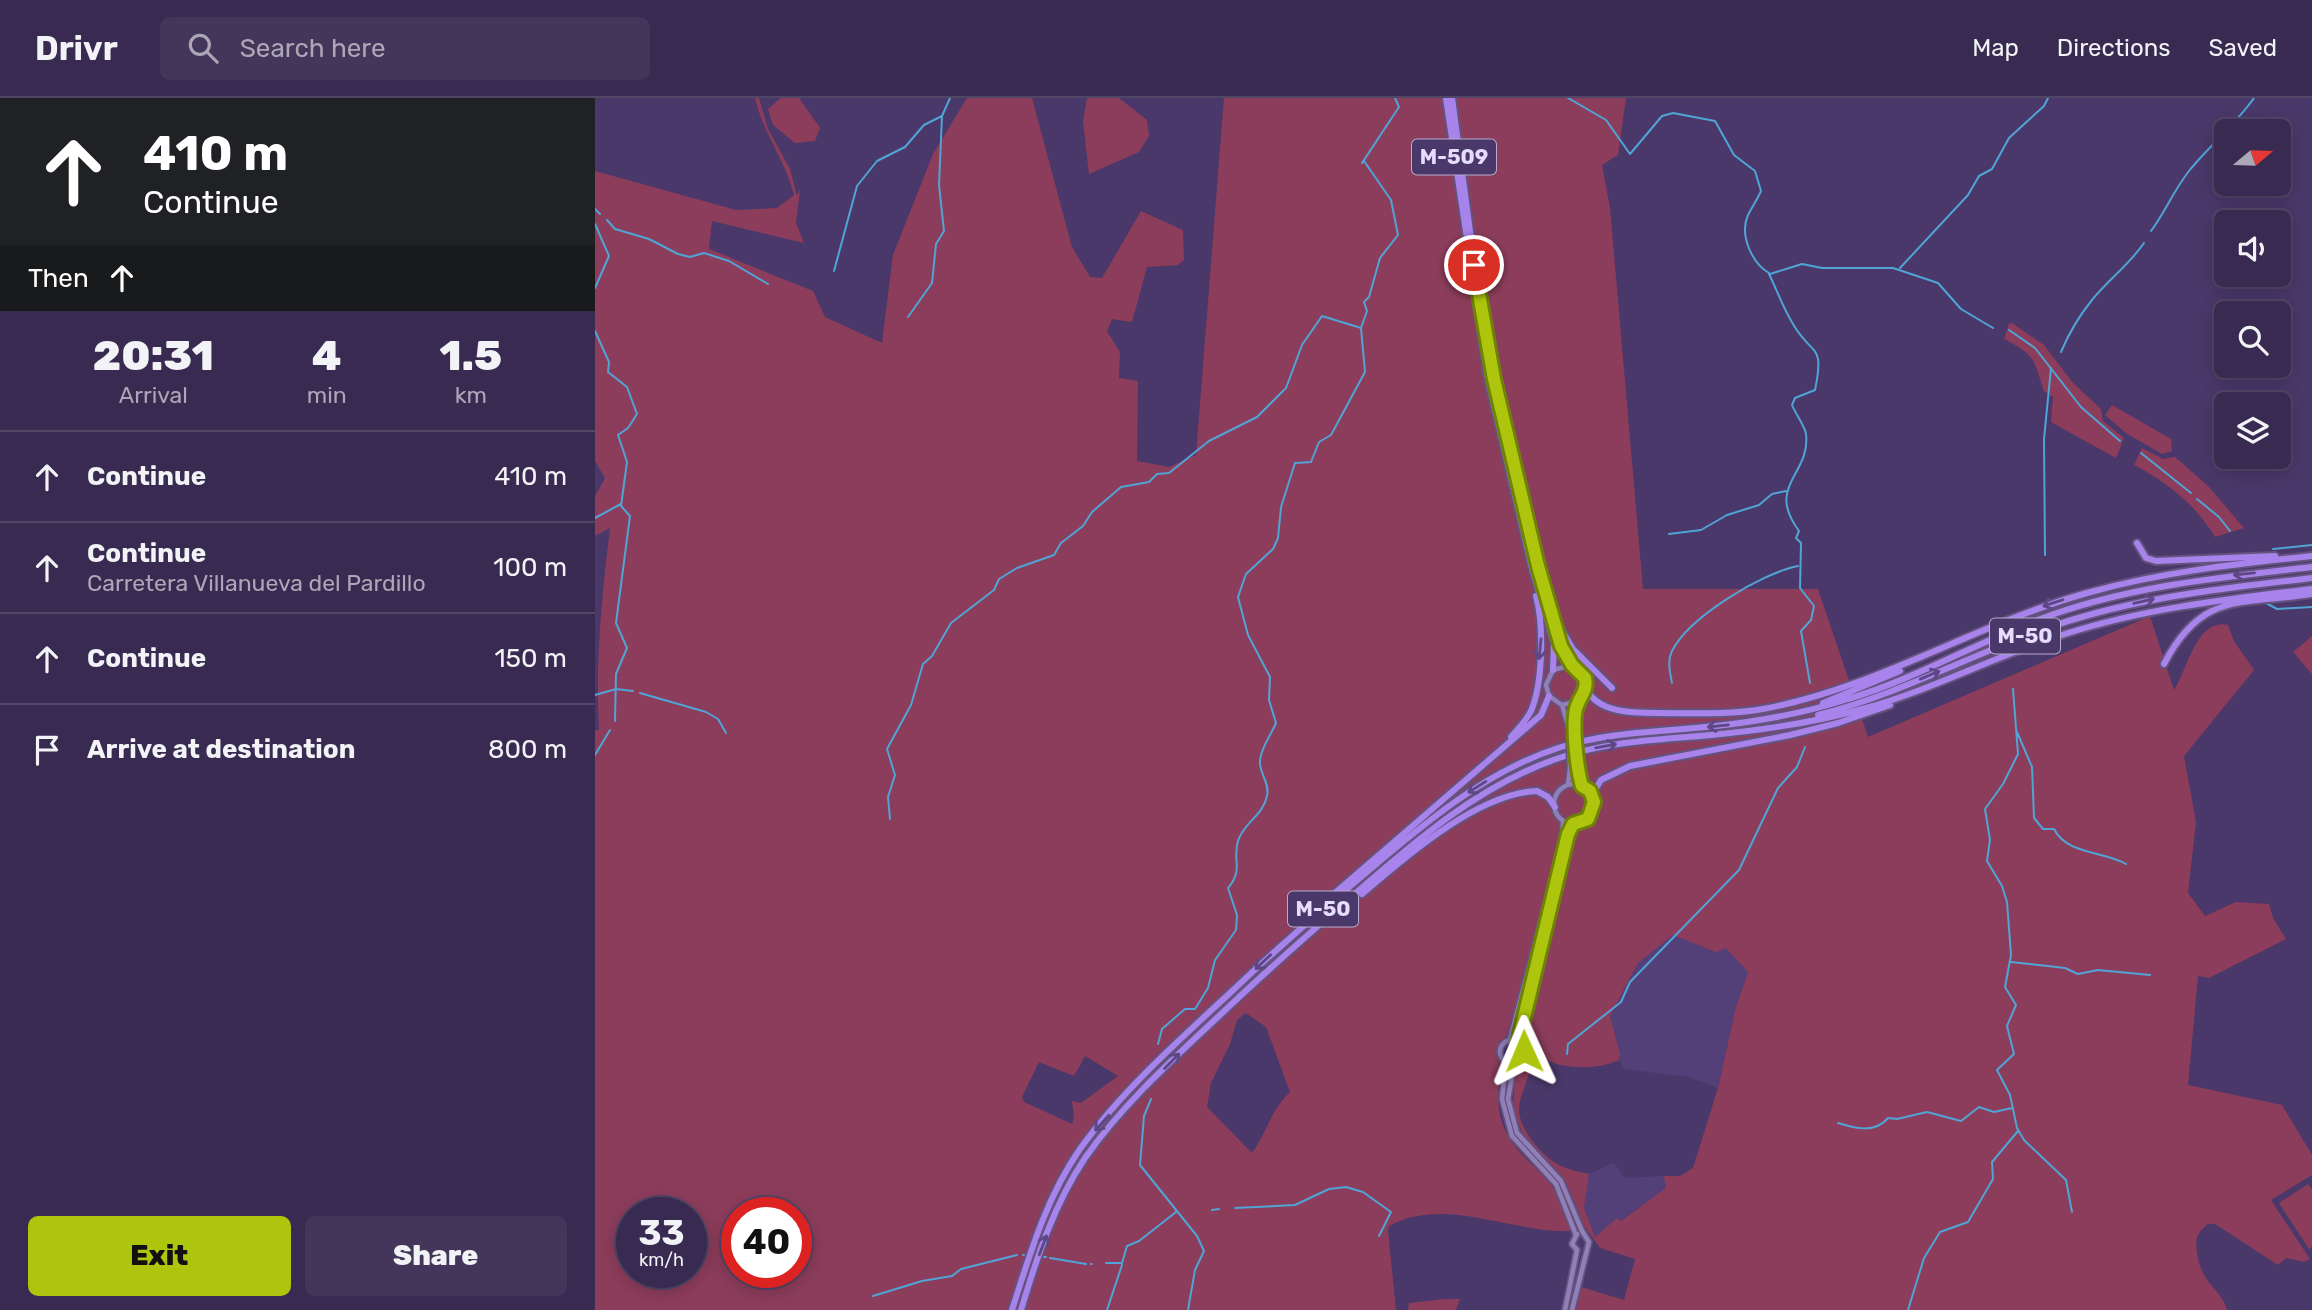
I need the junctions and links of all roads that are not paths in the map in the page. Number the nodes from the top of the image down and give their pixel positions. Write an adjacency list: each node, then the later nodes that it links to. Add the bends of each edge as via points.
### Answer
1 (1446, 98): 3 (highway, M-509, via 1477,318)
2 (1452, 98): 8 (highway, M-509, via 1481,313)
3 (1507, 462): 14 (highway, M-509, via 1554,643); 23 (highway, one-way to 23, via 1538,601 1541,637 1532,708)
4 (2137, 543): 5 (highway, via 2146,558 2156,561)
5 (2312, 554): 11 (highway, one-way to 11, via 2147,578 2051,603)
6 (2312, 567): 21 (highway, M-50, one-way to 21, via 2190,580 2088,604 2012,630 1860,696)
7 (2312, 578): 22 (highway, M-50, one-way to 7, via 1863,702 2091,614 2192,592)
8 (1542, 580): 13 (highway, M-509, via 1561,646); 17 (highway, via 1565,640)
9 (2312, 589): 15 (highway, via 2149,611 2060,635)
10 (2312, 594): 12 (highway, via 2230,604 2207,612 2183,631)
11 (1960, 639): 16 (highway, via 1856,684 1744,712 1628,712 1595,701); 21 (highway, via 1858,690)
12 (2164, 664)
13 (1572, 665): 14 (street); 16 (street, M-509, via 1584,675)
14 (1553, 670): 18 (street, M-509, via 1546,685)
15 (1946, 680): 22 (highway, via 1864,709); 26 (highway, via 1838,723 1630,766 1601,780)
16 (1586, 688): 19 (street)
17 (1612, 688)
18 (1549, 696): 20 (street); 23 (highway, via 1541,715)
19 (1579, 701): 20 (street); 25 (street, bridge, via 1576,727)
20 (1562, 705): 24 (street, bridge, via 1569,728)
21 (1785, 716): 30 (highway, M-50, one-way to 30, via 1625,733 1524,761 1454,802)
22 (1748, 731): 31 (highway, M-50, one-way to 22, via 1449,817 1528,769 1604,746)
23 (1499, 753): 30 (highway)
24 (1568, 785): 25 (street); 27 (street, via 1559,792)
25 (1582, 786): 26 (street)
26 (1592, 795): 29 (street, via 1592,814)
27 (1555, 807): 28 (street); 31 (highway, via 1545,794 1532,792 1471,814)
28 (1563, 821): 29 (street); 32 (street, via 1562,844)
29 (1573, 824): 33 (street)
30 (1291, 935): 40 (highway, M-50, one-way to 40, via 1195,1025 1080,1150 1045,1214)
31 (1305, 937): 41 (highway, M-50, one-way to 31, via 1053,1217 1087,1155 1151,1082)
32 (1510, 1040): 33 (street); 34 (street, via 1500,1049)
33 (1519, 1042): 35 (street, via 1524,1056)
34 (1506, 1062): 35 (street); 37 (street, via 1502,1099 1512,1136 1556,1184)
35 (1514, 1064): 36 (street, via 1508,1099 1517,1133 1561,1181)
36 (1583, 1234): 37 (street); 39 (street, via 1590,1242)
37 (1576, 1235): 38 (street, via 1572,1244)
38 (1577, 1250): 39 (street); 42 (street)
39 (1585, 1250): 43 (street)
40 (1012, 1310)
41 (1021, 1310)
42 (1565, 1310)
43 (1572, 1310)

